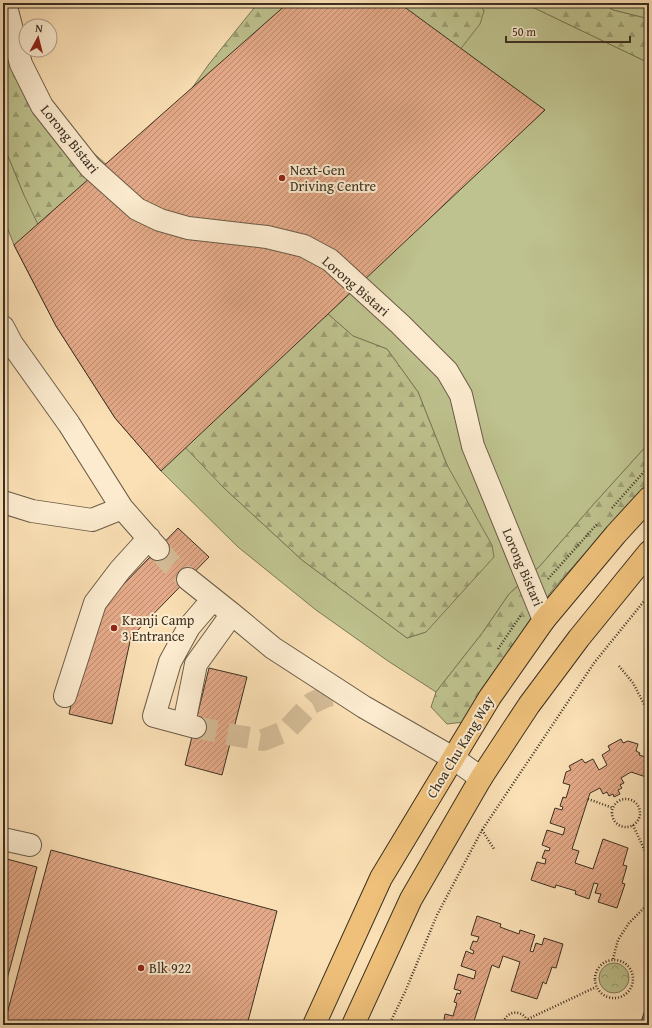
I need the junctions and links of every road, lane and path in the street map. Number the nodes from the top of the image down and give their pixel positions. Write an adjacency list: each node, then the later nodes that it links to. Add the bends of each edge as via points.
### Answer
1 (5, 3): 11 (street, Lorong Bistari, via 21,64 42,106 90,167 137,209 160,220 188,228 267,237 304,246 330,260 447,371 461,395 473,446)
2 (6, 337): 6 (street, via 69,424)
3 (649, 466): 7 (path)
4 (649, 498): 15 (main road, Choa Chu Kang Way)
5 (3, 502): 6 (street, via 32,511 92,520)
6 (122, 508): 17 (street, via 154,543 120,570 95,602)
7 (607, 513)
8 (602, 519): 11 (path)
9 (649, 552): 20 (main road, via 579,638 529,705)
10 (188, 579): 13 (street)
11 (534, 594): 15 (street, Lorong Bistari)
12 (649, 595): 24 (path, via 594,663)
13 (213, 599): 14 (street); 14 (street, via 189,627 170,662 154,716 189,725 196,664)
14 (232, 614): 19 (street, via 273,648 364,707)
15 (544, 620): 19 (main road, Choa Chu Kang Way, via 490,697)
16 (618, 666): 18 (path, via 633,683)
17 (65, 696)
18 (649, 711)
19 (453, 758): 20 (street); 34 (main road, Choa Chu Kang Way, via 381,878)
20 (481, 778): 31 (main road, via 411,899)
21 (588, 799): 22 (path)
22 (613, 808): 23 (path, via 615,820 620,825); 23 (path, via 625,799 632,800 638,805 640,812)
23 (633, 825): 28 (path)
24 (482, 830): 27 (path); 37 (path, via 437,915)
25 (3, 839): 26 (street)
26 (30, 845)
27 (494, 849)
28 (649, 860)
29 (649, 902): 30 (path, via 629,923 618,940)
30 (613, 959): 32 (path, via 605,961 595,972); 32 (path, via 623,961 631,968 634,979 632,989 624,996 613,998 603,995)
31 (373, 983): 35 (main road); 36 (main road)
32 (596, 987): 33 (path)
33 (528, 1019): 38 (path, via 516,1012 508,1015); 39 (path)
34 (314, 1025)
35 (353, 1025)
36 (364, 1025)
37 (389, 1025)
38 (503, 1025)
39 (530, 1025)

